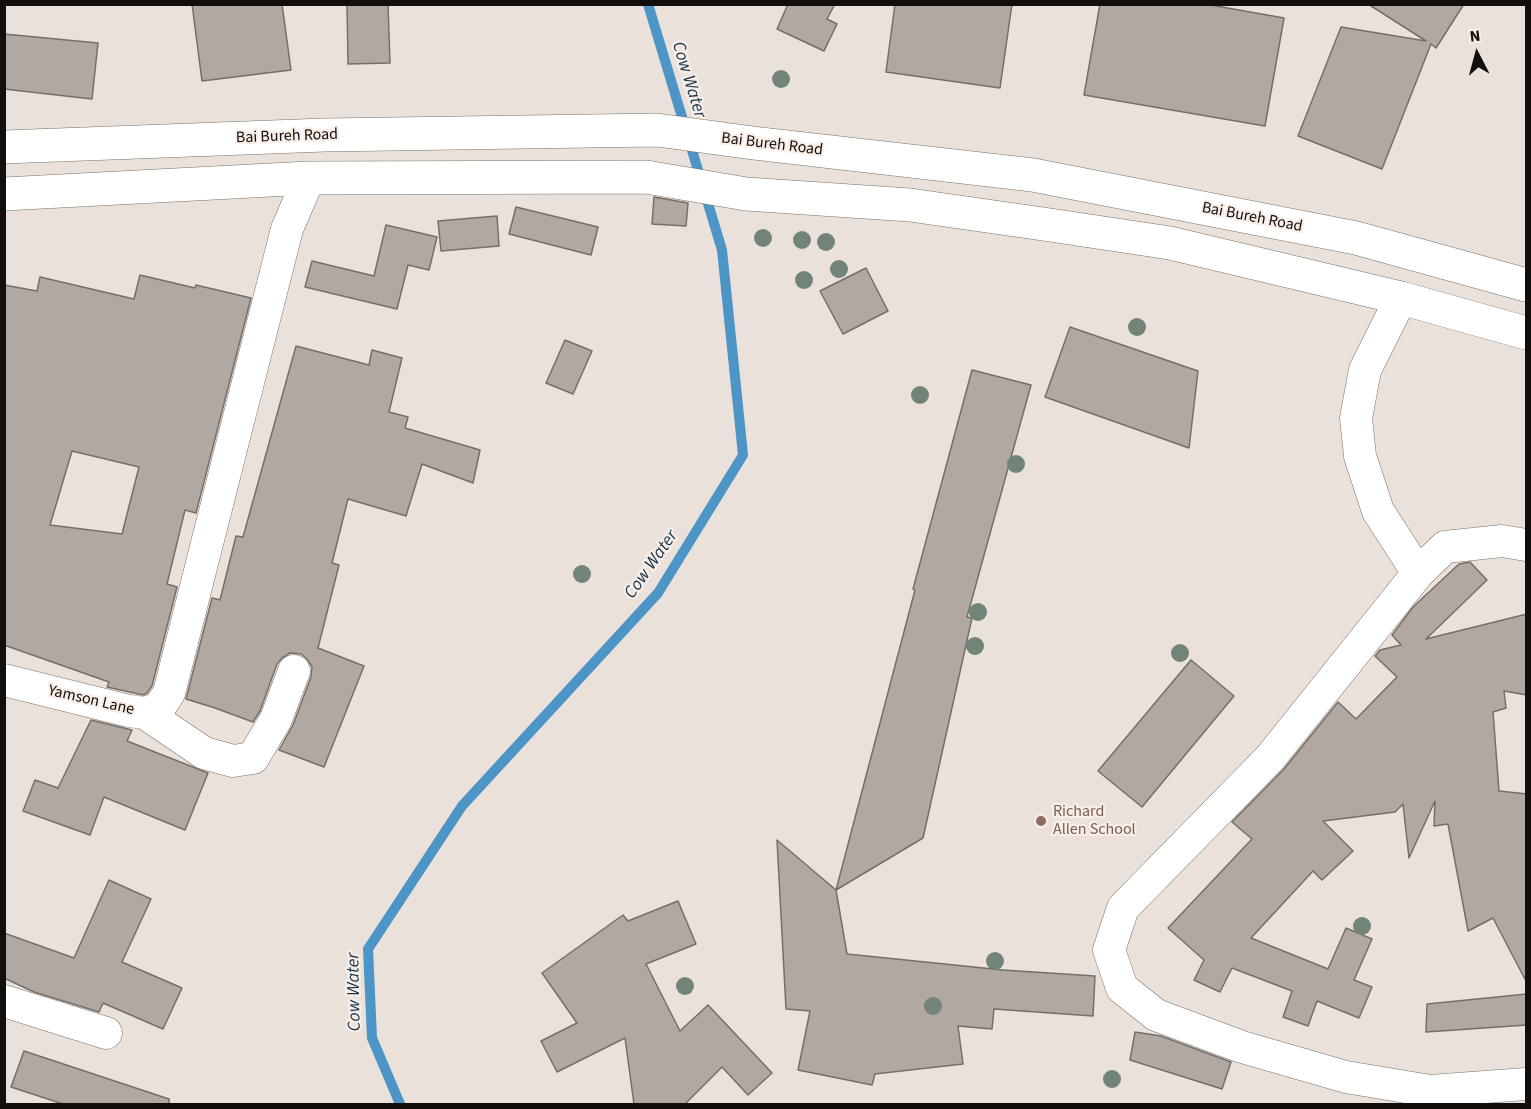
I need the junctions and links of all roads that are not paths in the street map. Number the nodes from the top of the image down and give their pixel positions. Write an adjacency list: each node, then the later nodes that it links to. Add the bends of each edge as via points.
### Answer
1 (4, 147): 4 (highway, Bai Bureh Road, via 325,135 657,130 1033,175 1356,238)
2 (309, 178): 3 (highway); 5 (highway, via 646,177 746,194 910,206 1170,243); 11 (street, Yamson Lane, via 287,229 169,693 159,708)
3 (4, 194)
4 (1527, 285)
5 (1401, 298): 6 (highway); 8 (street, via 1365,370 1356,418 1360,456 1378,511)
6 (1527, 333)
7 (1527, 545): 8 (street, via 1502,541 1445,547)
8 (1418, 573): 14 (street, via 1270,758 1124,908 1109,950 1122,988 1156,1015 1242,1047 1346,1077 1430,1091)
9 (294, 671): 11 (street, via 276,719 253,758 233,761 204,753)
10 (4, 680): 11 (street, Yamson Lane)
11 (145, 713)
12 (4, 1001): 13 (street)
13 (106, 1033)
14 (1527, 1084)

